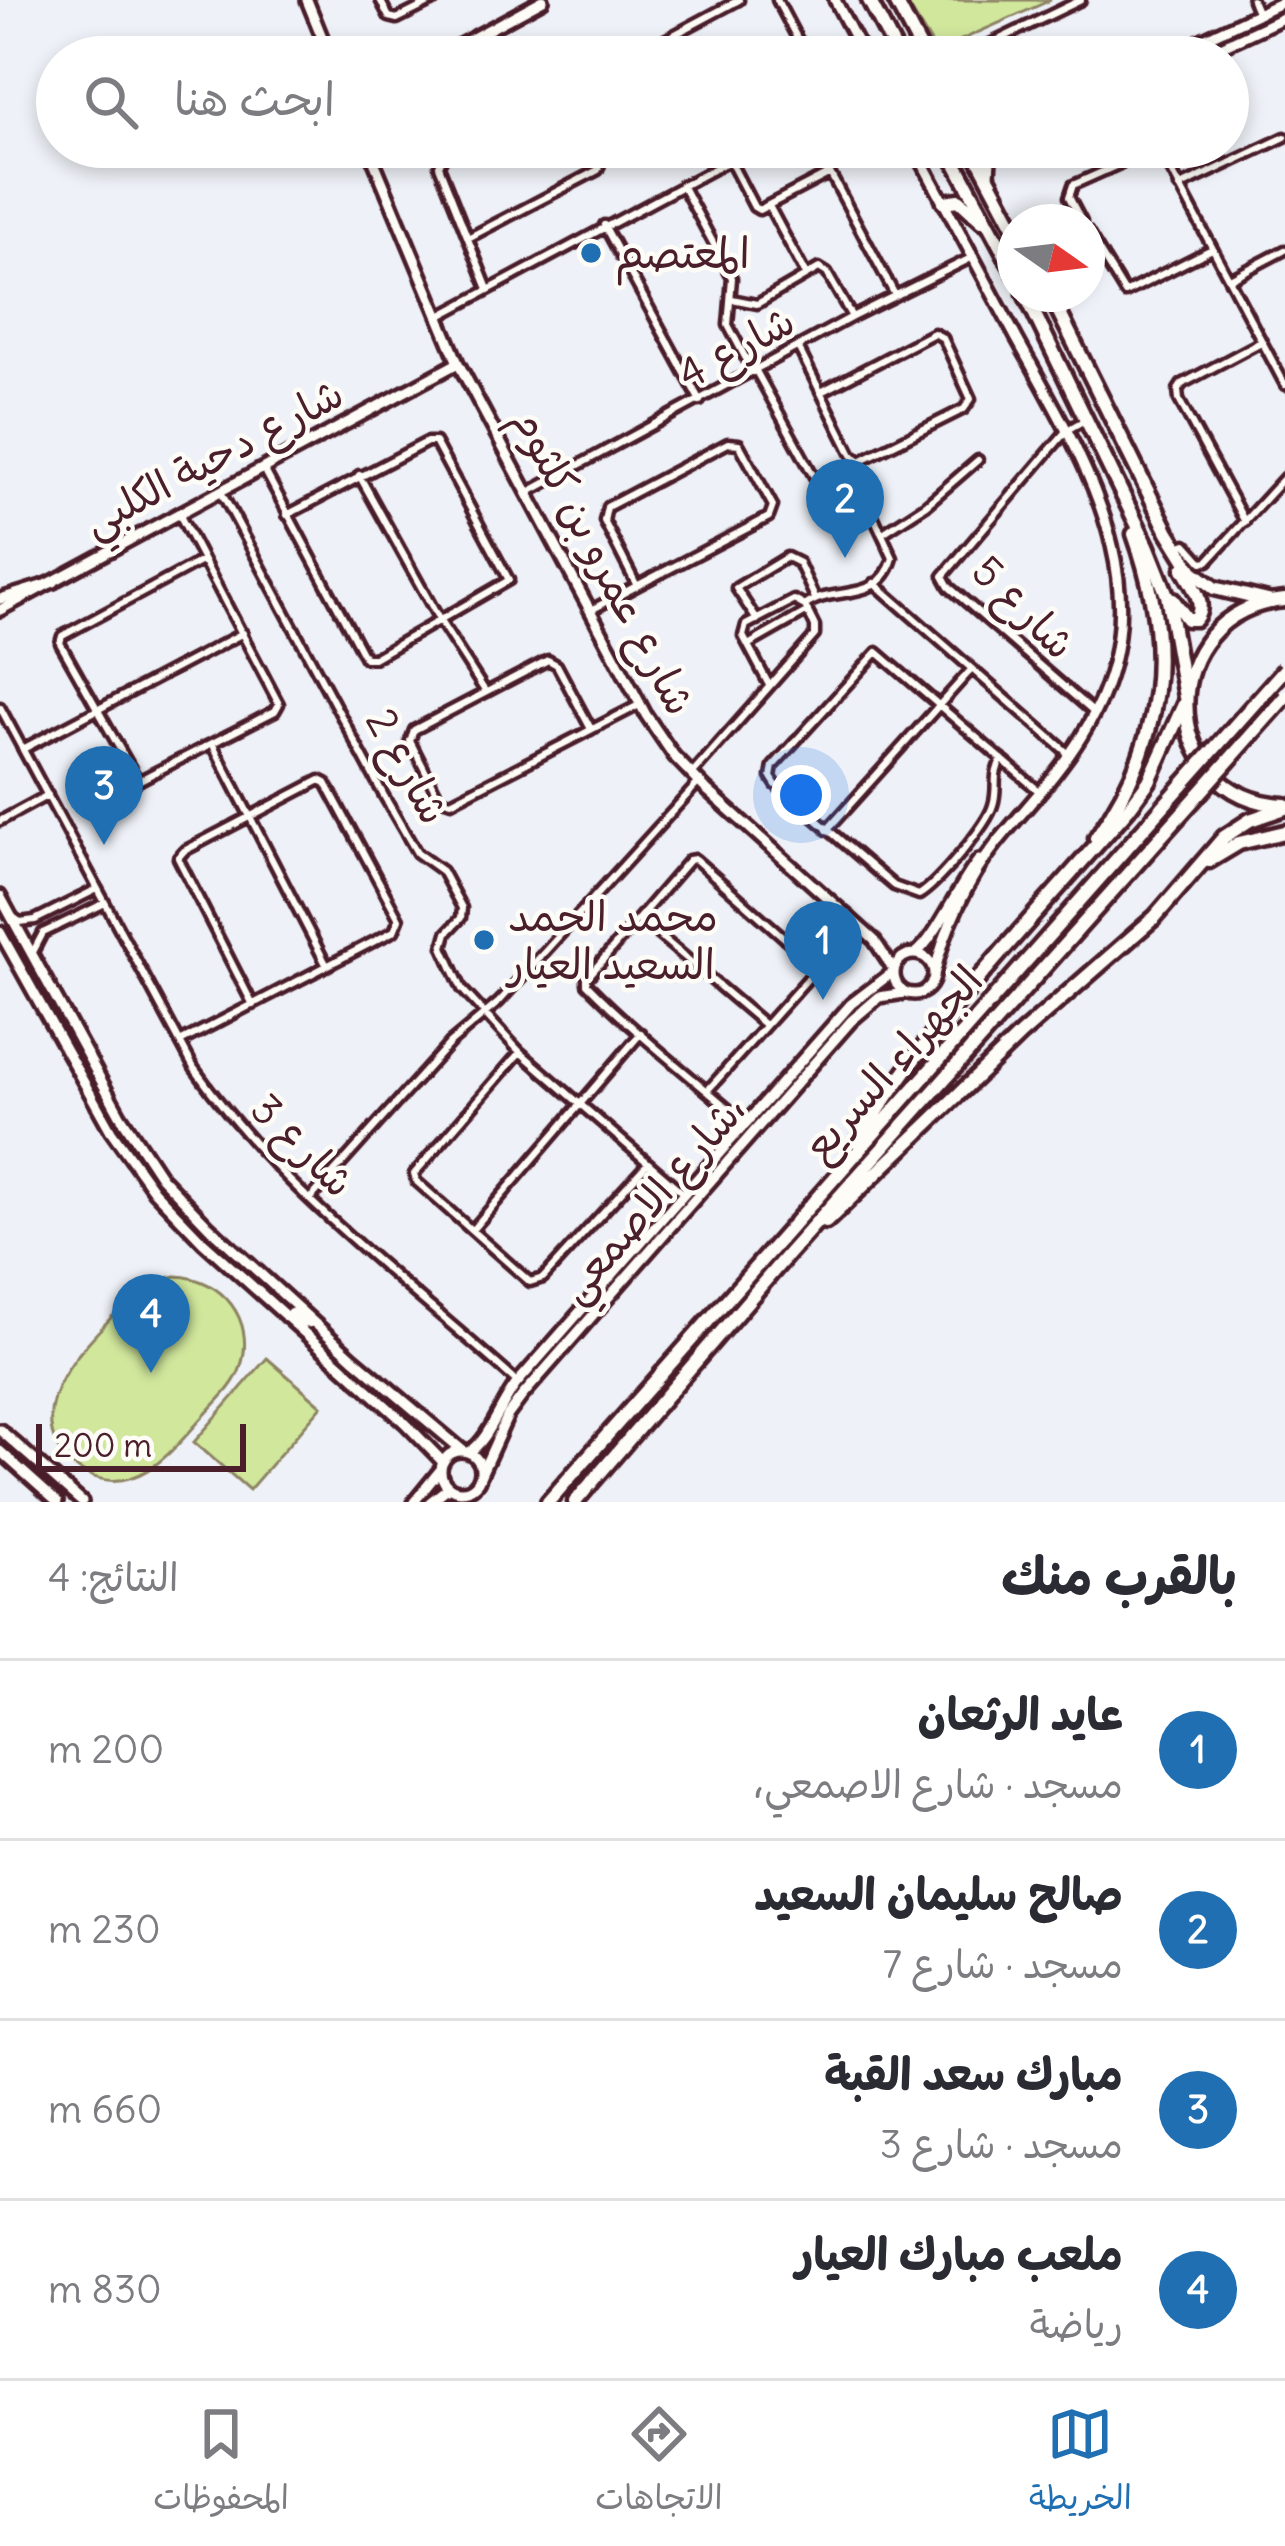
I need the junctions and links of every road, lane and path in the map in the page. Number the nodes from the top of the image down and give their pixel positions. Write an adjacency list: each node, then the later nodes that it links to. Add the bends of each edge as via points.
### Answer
1 (307, 0): 15 (street)
2 (380, 0): 3 (street, via 398,19)
3 (435, 0)
4 (739, 0): 17 (street)
5 (777, 0): 18 (street)
6 (836, 0): 19 (street)
7 (868, 0): 20 (highway)
8 (895, 0): 21 (highway)
9 (1081, 0): 22 (street)
10 (1252, 0): 13 (street)
11 (1285, 1): 13 (street)
12 (534, 2): 16 (street)
13 (1258, 14): 23 (street)
14 (1285, 17): 24 (street)
15 (322, 36)
16 (475, 36)
17 (672, 36)
18 (796, 36)
19 (854, 36)
20 (887, 36)
21 (914, 36)
22 (1006, 36)
23 (1211, 36)
24 (1244, 36)
25 (1285, 137): 26 (street)
26 (1249, 154)
27 (377, 168): 61 (street, شارع عمرو بن كلثوم)
28 (441, 168): 48 (street)
29 (599, 168): 48 (street)
30 (716, 168): 40 (street)
31 (734, 168): 45 (street, via 754,207)
32 (925, 168): 42 (street)
33 (958, 168): 47 (highway)
34 (983, 168): 39 (highway)
35 (990, 168): 39 (street)
36 (1111, 168): 44 (street, via 1073,185)
37 (1169, 168): 41 (street)
38 (1219, 168): 41 (street)
39 (990, 181): 43 (highway)
40 (682, 185): 46 (street); 58 (street, via 732,278)
41 (1179, 187): 50 (street)
42 (944, 202): 47 (highway, via 968,206); 52 (street)
43 (1002, 204)
44 (1073, 204)
45 (769, 206): 54 (street); 57 (street, via 830,173)
46 (604, 225): 56 (street); 69 (street)
47 (995, 235): 49 (highway)
48 (468, 238): 56 (street)
49 (997, 239)
50 (1212, 249): 53 (street, via 1125,293); 55 (street)
51 (1285, 250): 55 (street)
52 (973, 257): 57 (street, شارع 4); 71 (street)
53 (1105, 260)
54 (806, 275): 58 (street, via 757,304); 62 (street, via 824,270)
55 (1229, 280): 63 (street)
56 (488, 289): 61 (street)
57 (895, 295): 62 (street, شارع 4)
58 (732, 299): 66 (street, via 728,326)
59 (1034, 312): 70 (highway)
60 (1059, 312): 82 (highway)
61 (438, 317): 65 (street, شارع عمرو بن كلثوم)
62 (852, 317): 64 (street, شارع 4)
63 (1261, 342): 67 (street); 81 (street, via 1178,390)
64 (798, 347): 66 (street, شارع 4); 68 (street)
65 (458, 362): 73 (street, شارع دحية الكلبي); 78 (street, شارع عمرو بن كلثوم)
66 (754, 371): 69 (street, شارع 4); 83 (street, via 835,515 845,521 872,513)
67 (1285, 385)
68 (821, 392): 68 (street, via 863,461 971,399 934,332)
69 (700, 402): 78 (street, شارع 4)
70 (1086, 419): 71 (street); 75 (highway)
71 (1067, 430): 110 (street, via 1104,509 1119,580 1119,628); 110 (street, شارع 5, via 943,580)
72 (978, 460): 83 (street)
73 (264, 468): 77 (street, شارع دحية الكلبي); 80 (street)
74 (359, 475): 80 (street); 97 (street); 97 (street, via 428,442 441,448 509,577)
75 (1113, 476): 84 (highway); 125 (highway, via 1149,585 1157,705 1133,779)
76 (1285, 477): 81 (street)
77 (221, 492): 79 (street, شارع دحية الكلبي); 141 (street, شارع 2, via 384,796 418,853 446,876 463,913 443,946 462,988)
78 (529, 493): 95 (street, شارع عمرو بن كلثوم)
79 (179, 514): 86 (street); 87 (street, شارع دحية الكلبي)
80 (287, 515): 97 (street, via 365,658)
81 (1245, 522): 85 (street, via 1208,561 1186,544)
82 (1168, 532): 84 (highway, via 1201,606 1195,619 1182,614); 85 (highway)
83 (883, 533): 88 (street, via 893,558)
84 (1147, 545): 105 (highway, via 1167,595)
85 (1177, 548): 92 (highway, via 1214,588)
86 (203, 560): 98 (street); 109 (street, via 62,636)
87 (54, 582): 91 (street); 94 (street, شارع دحية الكلبي)
88 (874, 583): 90 (street, via 848,596); 101 (street)
89 (638, 586): 89 (street, via 772,513 739,444 607,507 604,521); 95 (street)
90 (815, 598): 93 (street); 96 (street, via 788,556 736,588)
91 (0, 599)
92 (1278, 601): 105 (highway, via 1240,612 1213,633 1193,663)
93 (806, 609): 96 (street, via 794,600); 99 (street); 102 (street, via 814,635)
94 (0, 610)
95 (591, 610): 106 (street, شارع عمرو بن كلثوم)
96 (757, 620): 99 (street, via 743,630)
97 (440, 621): 103 (street)
98 (243, 633): 109 (street); 112 (street, via 279,704)
99 (748, 645): 102 (street)
100 (1285, 669): 151 (highway, الجهراء السريع, bridge)
101 (970, 670): 107 (street); 114 (street)
102 (769, 685): 116 (street)
103 (485, 691): 111 (street, via 552,660); 111 (street, via 411,735 442,801)
104 (1285, 697): 156 (highway, الجهراء السريع, bridge)
105 (1185, 700): 119 (highway, via 1192,740 1215,776 1251,799); 125 (highway, via 1149,781)
106 (640, 704): 111 (street); 116 (street, شارع عمرو بن كلثوم)
107 (941, 704): 115 (street); 122 (street); 122 (street, via 884,655 872,655 772,770 776,785)
108 (0, 707): 113 (street, شارع 3)
109 (97, 710): 112 (street, via 137,781); 113 (street)
110 (1095, 712): 114 (street)
111 (591, 729)
112 (212, 745): 120 (street)
113 (23, 749): 118 (street, شارع 3)
114 (1070, 755): 117 (street)
115 (1003, 759): 117 (street); 122 (street, via 988,816 919,895 894,886)
116 (695, 778): 133 (street, شارع عمرو بن كلثوم); 141 (street)
117 (1041, 793): 124 (street)
118 (48, 795): 121 (street); 127 (street, شارع 3)
119 (1285, 807): 126 (highway, via 1232,831)
120 (250, 816): 136 (street); 136 (street, via 323,781 399,919 394,931); 140 (street, via 184,851 178,862)
121 (0, 820)
122 (827, 830)
123 (1285, 832): 126 (highway, via 1239,843)
124 (996, 844): 134 (street); 138 (street)
125 (1073, 872): 151 (highway, via 924,1051)
126 (1194, 874): 156 (highway)
127 (97, 889): 129 (street, شارع 3); 130 (street, via 35,920)
128 (0, 896): 130 (street)
129 (104, 903): 135 (street, via 43,933); 145 (street, شارع 3)
130 (11, 915): 135 (street)
131 (638, 918): 142 (street); 142 (street, via 689,860 702,861 815,965); 144 (street, via 586,981)
132 (0, 932): 143 (street)
133 (874, 940): 134 (street, شارع عمرو بن كلثوم); 137 (street, شارع عمرو بن كلثوم)
134 (914, 954): 137 (street); 138 (street, via 931,962)
135 (32, 955): 147 (street)
136 (327, 966): 140 (street)
137 (894, 971): 139 (street); 150 (street, شارع الاصمعي،, via 850,1004)
138 (934, 975): 139 (street, via 924,992)
139 (904, 993): 168 (street, شارع الاصمعي،, via 879,997 851,1021 522,1396)
140 (253, 1005): 145 (street)
141 (486, 1015): 146 (street, شارع 2); 154 (street, via 450,1043)
142 (765, 1025): 148 (street)
143 (56, 1030): 147 (street, via 74,1058); 157 (street, via 144,1178)
144 (641, 1033): 148 (street); 149 (street)
145 (180, 1042): 154 (street, شارع 3, via 227,1114)
146 (520, 1052): 149 (street, شارع 2); 155 (street, via 414,1174)
147 (87, 1057): 158 (street, via 161,1178)
148 (707, 1090): 150 (street)
149 (580, 1105): 152 (street, شارع 2); 155 (street)
150 (746, 1124): 153 (street, شارع الاصمعي،)
151 (847, 1162): 174 (highway, الجهراء السريع)
152 (648, 1163): 153 (street, شارع 2); 155 (street, via 538,1280 530,1282)
153 (684, 1193): 161 (street, شارع الاصمعي،)
154 (310, 1199): 161 (street, شارع 3)
155 (472, 1229)
156 (789, 1253): 175 (highway, الجهراء السريع)
157 (254, 1287): 158 (street, via 277,1300); 159 (street)
158 (281, 1293): 160 (street)
159 (286, 1317): 160 (street); 163 (street)
160 (313, 1322): 162 (street)
161 (518, 1382): 165 (street, شارع الاصمعي،, via 482,1444)
162 (416, 1411): 163 (street, via 417,1423); 165 (street)
163 (405, 1423): 167 (street)
164 (0, 1430): 171 (street)
165 (466, 1451): 167 (street, via 450,1453); 168 (street, via 481,1467)
166 (1, 1455): 170 (street)
167 (442, 1466): 169 (street); 172 (street)
168 (479, 1479): 169 (street, via 466,1490)
169 (449, 1487): 173 (street)
170 (57, 1502)
171 (82, 1502)
172 (414, 1502)
173 (430, 1502)
174 (548, 1502)
175 (575, 1502)

